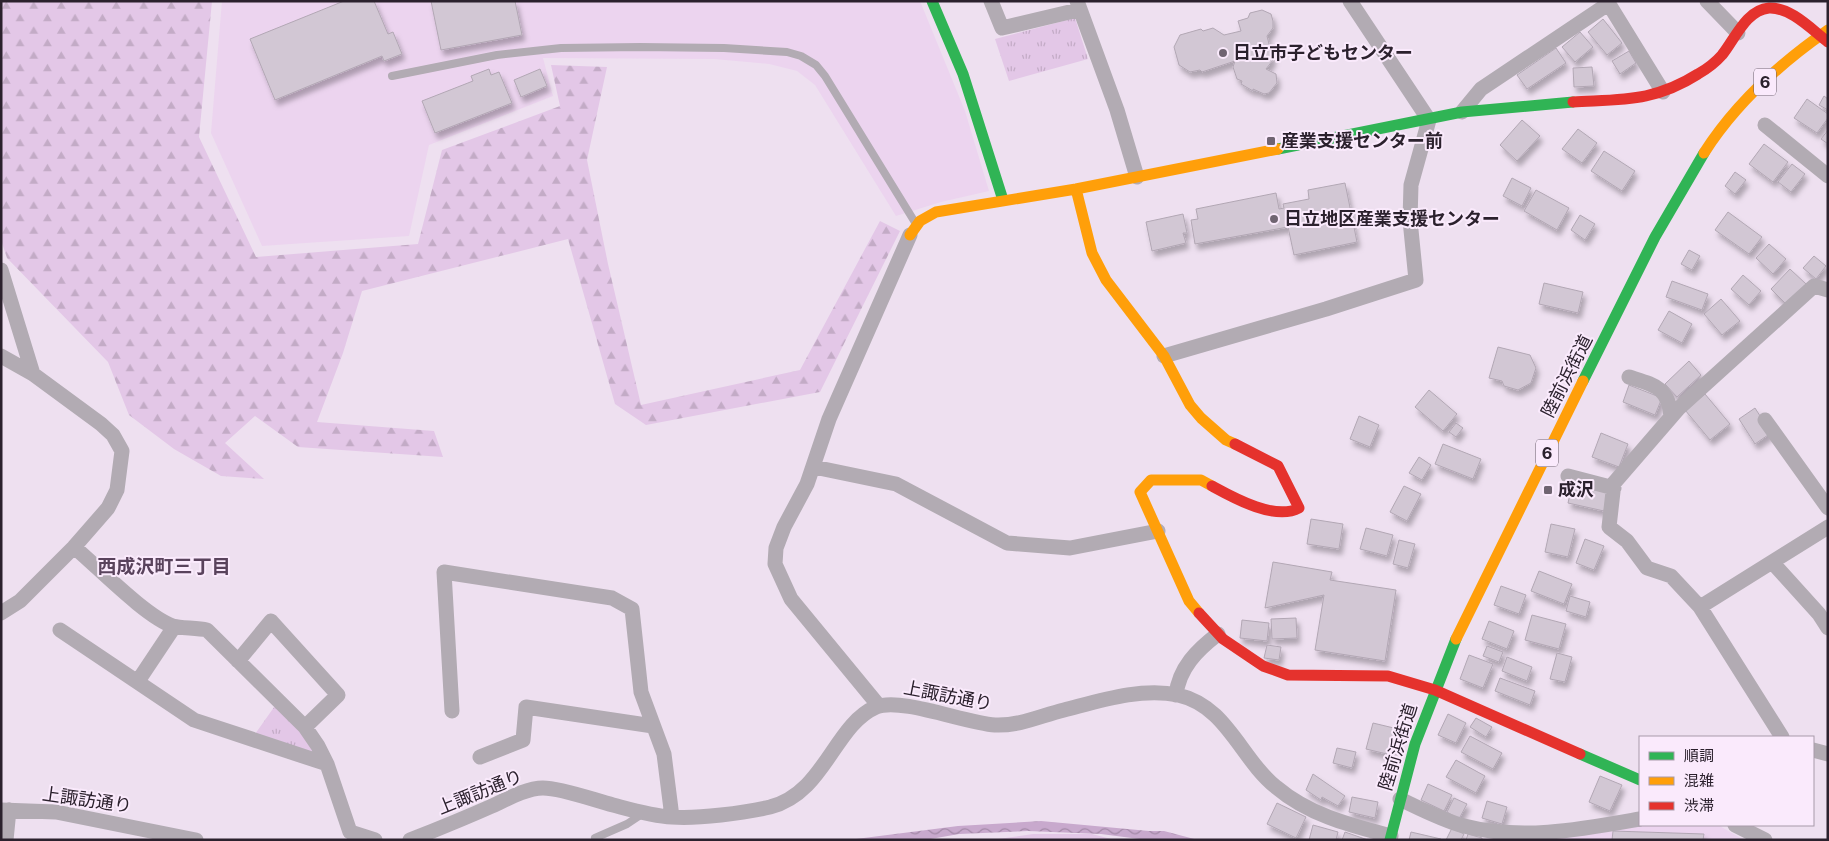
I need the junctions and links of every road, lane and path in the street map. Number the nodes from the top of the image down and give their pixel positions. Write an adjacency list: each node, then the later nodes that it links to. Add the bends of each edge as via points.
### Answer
1 (932, 1): 17 (main road, via 970,94)
2 (991, 1): 6 (street, via 1002,28)
3 (1350, 1): 12 (street)
4 (1707, 1): 7 (street)
5 (1607, 2): 10 (street); 11 (street, via 1482,89)
6 (1078, 5): 15 (street, via 1117,110)
7 (1738, 33): 8 (main road, via 1750,18 1769,8 1787,13); 10 (main road, via 1728,49 1709,67)
8 (1825, 36): 43 (main road, 陸前浜街道 / 6, via 1776,71 1745,101 1717,133 1690,175 1655,237 1516,516 1457,636)
9 (392, 76): 18 (lane, via 497,55 561,48 724,48 787,52 801,56 826,76 904,200)
10 (1663, 92): 11 (main road, via 1638,97)
11 (1462, 112): 12 (main road)
12 (1429, 120): 15 (main road); 22 (street, via 1411,186 1410,220 1416,280)
13 (1765, 125): 14 (street)
14 (1828, 176)
15 (1137, 177): 16 (main road)
16 (1076, 189): 17 (main road); 22 (main road, via 1092,253 1106,280)
17 (1003, 200): 18 (main road, via 936,212 925,217)
18 (913, 230): 27 (street, via 829,420)
19 (1, 270): 23 (street)
20 (1828, 290): 25 (street, via 1814,286)
21 (1, 356): 23 (street)
22 (1164, 356): 32 (main road, via 1190,405 1201,418 1226,440 1278,466 1299,508 1290,512 1248,505 1201,480 1151,480 1140,492)
23 (33, 374): 33 (street, via 101,424 113,435 122,451 117,490 108,508)
24 (1629, 377): 25 (street, via 1661,390 1668,398)
25 (1671, 417): 29 (street, via 1614,483)
26 (1765, 420): 30 (street)
27 (814, 467): 32 (street, via 896,484 1007,543 1070,548); 45 (street, via 784,527 776,548 775,564 791,599)
28 (1568, 476): 29 (street)
29 (1614, 488): 35 (street, via 1609,527 1628,541 1648,568 1671,576)
30 (1828, 508)
31 (1828, 527): 34 (street)
32 (1158, 531): 40 (main road, via 1189,601)
33 (74, 547): 36 (street, via 20,601); 37 (street, via 156,617)
34 (1772, 562): 35 (street); 38 (street)
35 (1700, 607): 49 (street)
36 (1, 613)
37 (174, 627): 41 (street, via 207,630); 42 (street)
38 (1828, 628)
39 (60, 630): 42 (street)
40 (1218, 634): 43 (main road, via 1263,666 1288,675 1388,676); 44 (street, via 1199,649 1185,667 1177,683)
41 (238, 662): 48 (street); 48 (street, via 271,620 338,695)
42 (138, 681): 53 (street, via 194,720)
43 (1435, 690): 54 (main road); 55 (main road, 陸前浜街道 / 6, via 1415,744)
44 (1176, 695): 45 (street, 上諏訪通り, via 1140,694 1063,710 1023,723 996,725 904,706); 63 (street, 上諏訪通り, via 1191,699 1218,717 1257,769 1276,787 1328,818)
45 (879, 706): 58 (street, 上諏訪通り, via 857,722 814,778 787,800 758,809)
46 (452, 710): 47 (street, via 444,572 612,598 632,609 640,692)
47 (654, 726): 52 (street, via 526,707 523,740); 58 (street, via 664,754)
48 (304, 727): 53 (street)
49 (1781, 736)
50 (1814, 750): 51 (street)
51 (1828, 754)
52 (480, 757)
53 (327, 764): 67 (street, via 350,832)
54 (1639, 780)
55 (1400, 799): 59 (street, via 1464,827 1515,834); 63 (main road, 陸前浜街道 / 6)
56 (5, 810): 65 (street); 66 (street, 上諏訪通り, via 56,812)
57 (644, 812): 58 (street, 上諏訪通り); 61 (street, 上諏訪通り, via 543,788 518,795); 62 (lane, via 627,824)
58 (672, 817)
59 (1639, 820)
60 (1737, 826): 64 (street)
61 (448, 833): 68 (street, 上諏訪通り)
62 (595, 838)
63 (1390, 838)
64 (1762, 839)
65 (6, 840)
66 (196, 840)
67 (374, 840)
68 (410, 840)

